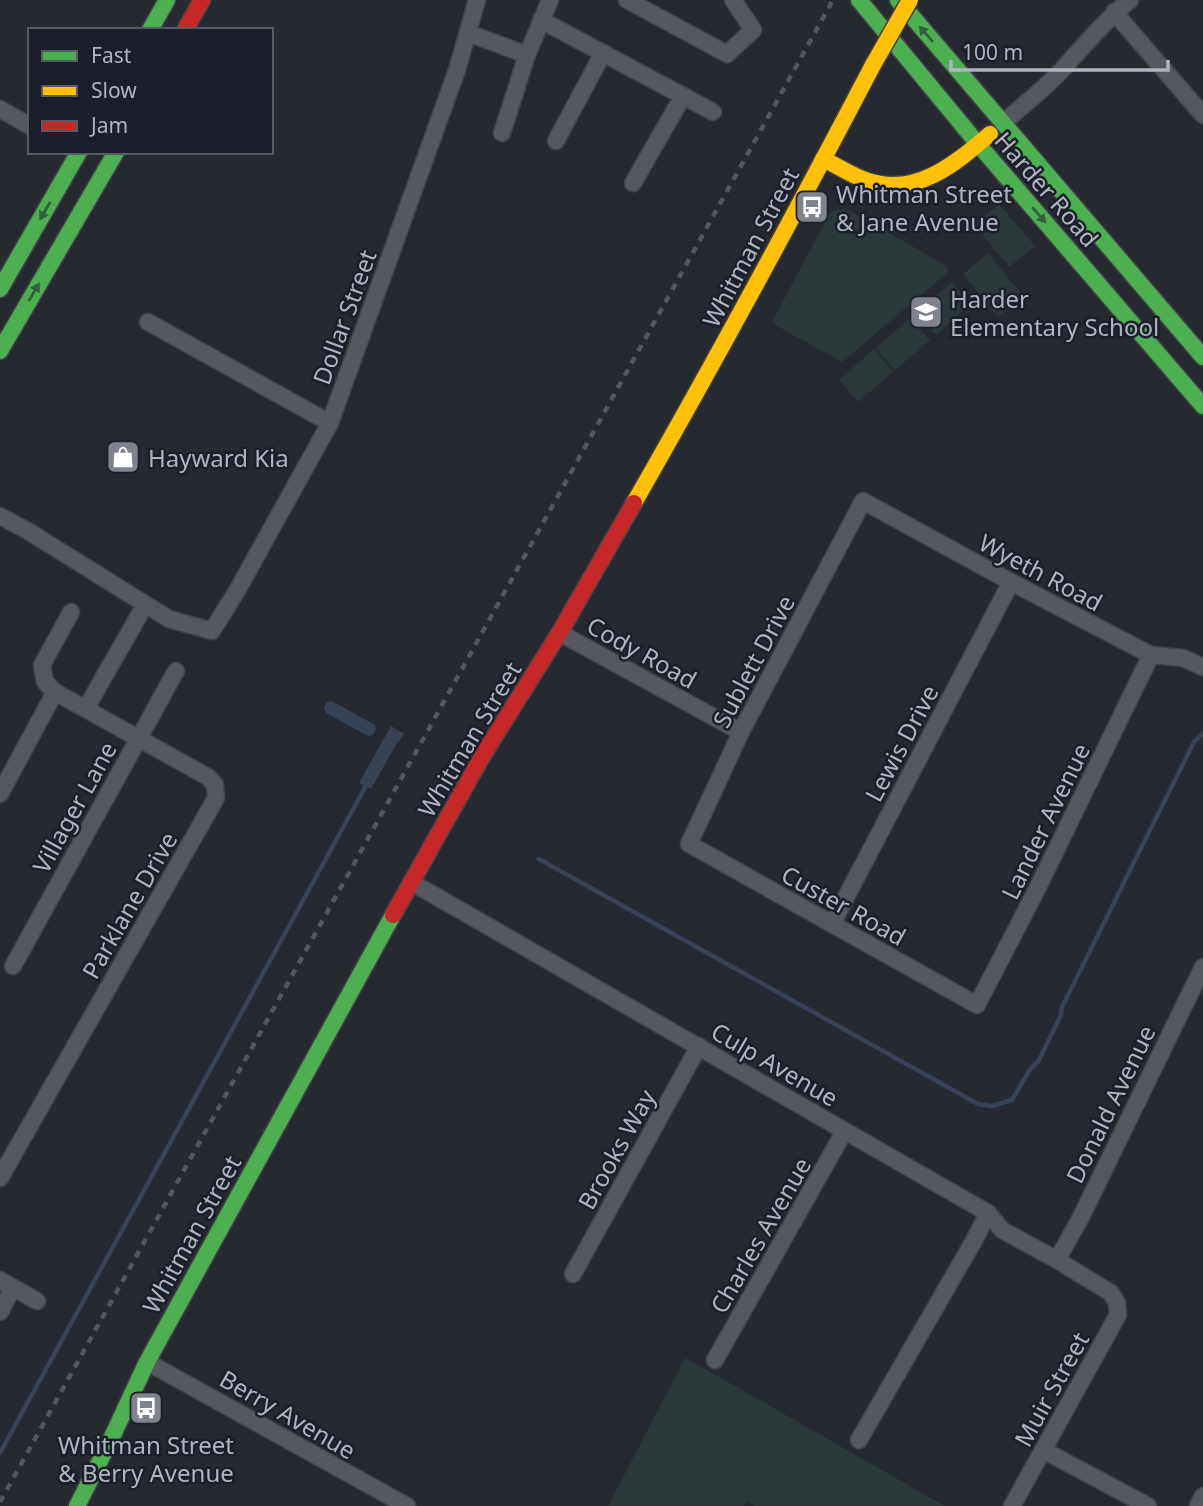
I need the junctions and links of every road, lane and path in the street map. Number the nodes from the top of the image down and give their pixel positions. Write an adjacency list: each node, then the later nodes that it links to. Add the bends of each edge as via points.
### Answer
1 (167, 0): 13 (street)
2 (202, 0): 14 (street)
3 (477, 0): 15 (street, Dollar Street)
4 (550, 0): 12 (street)
5 (627, 0): 6 (street, via 727,54 753,30)
6 (733, 0)
7 (859, 0): 26 (street, Harder Road)
8 (898, 0): 22 (street, Harder Road, one-way to 8)
9 (910, 0): 29 (street, Whitman Street, bridge)
10 (1129, 0): 11 (street)
11 (1114, 12): 21 (street); 22 (street, via 1059,74)
12 (541, 20): 16 (street); 17 (street)
13 (151, 28)
14 (186, 28)
15 (468, 33): 17 (street); 36 (street, Dollar Street)
16 (603, 53): 18 (street); 25 (street)
17 (527, 55): 24 (street)
18 (683, 96): 20 (street); 30 (street)
19 (0, 109): 23 (street)
20 (713, 112)
21 (1203, 115)
22 (1003, 123): 26 (street); 34 (street, Harder Road)
23 (28, 125)
24 (502, 133)
25 (556, 141)
26 (978, 144): 29 (street, via 938,174 908,185 869,181); 35 (street, Harder Road, one-way to 35)
27 (77, 154): 31 (street, one-way to 31)
28 (115, 154): 33 (street, one-way to 28)
29 (823, 159): 42 (street, Whitman Street)
30 (633, 183)
31 (0, 289)
32 (148, 322): 36 (street)
33 (0, 351)
34 (1203, 357)
35 (1203, 406)
36 (330, 423): 40 (street, Dollar Street, via 212,631 169,619)
37 (863, 501): 39 (street, Wyeth Road); 48 (street, Sublett Drive)
38 (0, 516): 40 (street)
39 (1011, 582): 43 (street, Wyeth Road); 53 (street, Lewis Drive)
40 (145, 605): 47 (street)
41 (71, 612): 46 (street, via 42,666 45,682)
42 (560, 632): 48 (street, Cody Road); 52 (street, Whitman Street)
43 (1151, 655): 44 (street, Wyeth Road); 56 (street, Lander Avenue)
44 (1203, 667)
45 (176, 671): 49 (street, Villager Lane)
46 (55, 692): 47 (street, Parklane Drive); 50 (street)
47 (86, 708): 49 (street, Parklane Drive)
48 (741, 732): 51 (street, Sublett Drive)
49 (138, 737): 54 (street, Villager Lane); 59 (street, Parklane Drive, via 212,780 216,798)
50 (0, 794)
51 (689, 844): 53 (street, Custer Road)
52 (411, 882): 57 (street, Culp Avenue); 68 (street, Whitman Street)
53 (832, 924): 56 (street, Custer Road)
54 (13, 965)
55 (1203, 967): 61 (street, Donald Avenue)
56 (977, 1005)
57 (699, 1046): 58 (street, Culp Avenue); 62 (street, Brooks Way)
58 (844, 1132): 60 (street, Culp Avenue); 67 (street, Charles Avenue)
59 (0, 1178)
60 (988, 1213): 61 (street, Culp Avenue, via 1002,1230); 69 (street)
61 (1057, 1260): 64 (street, Culp Avenue)
62 (573, 1274)
63 (7, 1284): 65 (street); 66 (street)
64 (1111, 1293): 70 (street, Muir Street, via 1118,1315)
65 (37, 1301)
66 (0, 1312)
67 (715, 1360)
68 (147, 1362): 72 (street, Whitman Street); 73 (street, Berry Avenue)
69 (859, 1440)
70 (1043, 1450): 74 (street, Muir Street); 75 (street)
71 (1203, 1496): 76 (street)
72 (77, 1506)
73 (407, 1506)
74 (1012, 1506)
75 (1148, 1506)
76 (1198, 1506)

